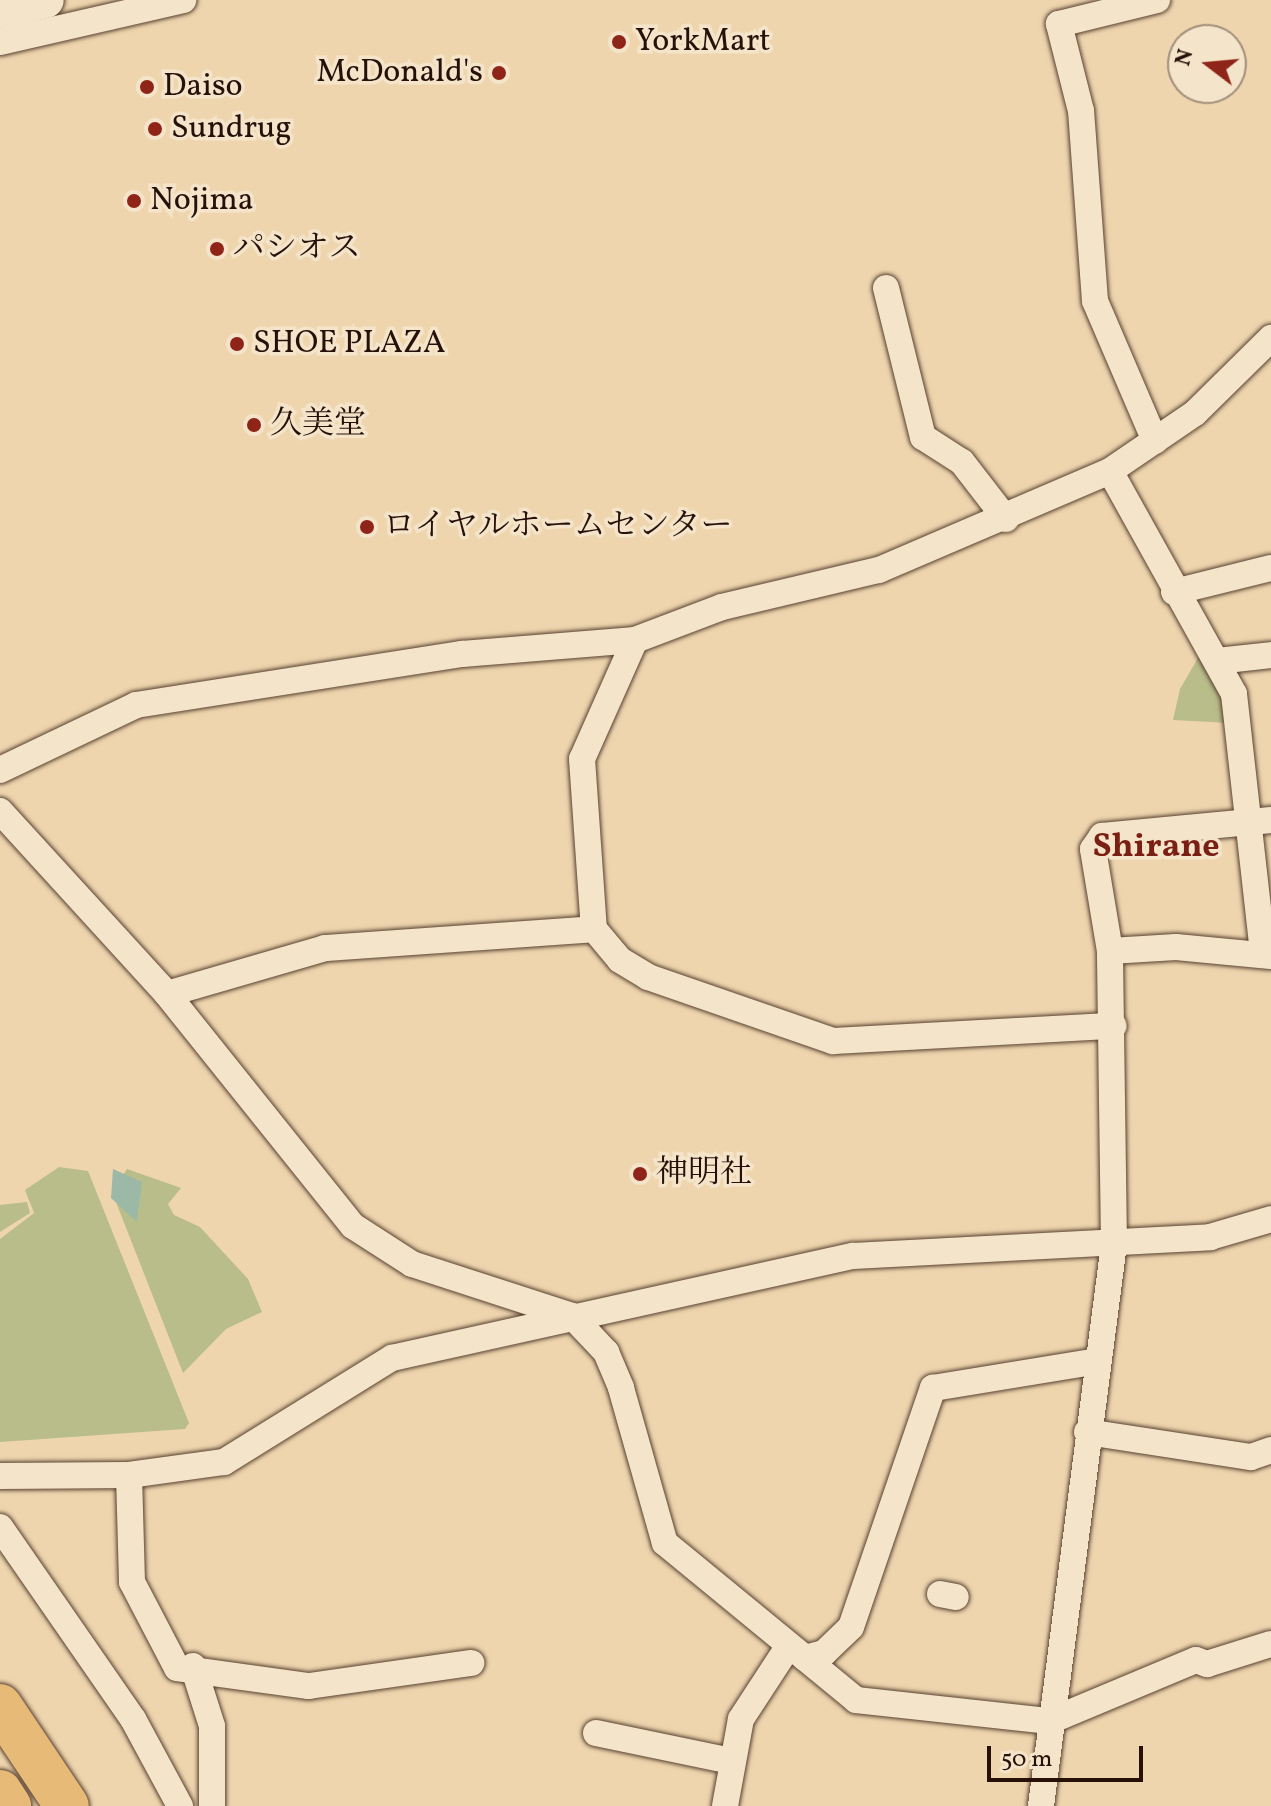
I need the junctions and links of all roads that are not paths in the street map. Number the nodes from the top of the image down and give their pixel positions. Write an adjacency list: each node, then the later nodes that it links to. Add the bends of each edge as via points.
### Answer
1 (46, 0): 4 (main road)
2 (183, 0): 6 (street)
3 (1157, 0): 5 (street)
4 (0, 11)
5 (1065, 11): 9 (street, via 1059,24 1081,111 1095,301)
6 (0, 42)
7 (886, 288): 11 (street, via 923,437 962,462)
8 (1271, 338): 9 (street, via 1256,360)
9 (1155, 441): 10 (street)
10 (1110, 471): 11 (street); 13 (street)
11 (1006, 519): 14 (street, via 879,570 722,607)
12 (1271, 568): 13 (street)
13 (1174, 592): 16 (street)
14 (635, 640): 17 (street, via 462,654 197,692 136,705); 20 (street, via 582,759)
15 (1271, 655): 16 (street)
16 (1217, 661): 19 (street, via 1234,694)
17 (0, 770)
18 (0, 811): 23 (street)
19 (1261, 820): 21 (street, via 1102,836 1093,849); 22 (street)
20 (594, 929): 23 (street, via 325,948); 24 (street, via 620,960 648,977 805,1036 833,1041)
21 (1110, 951): 22 (street); 24 (street)
22 (1267, 955)
23 (167, 994): 27 (street, via 353,1226 412,1264)
24 (1114, 1026): 26 (street)
25 (1271, 1219): 26 (street, via 1210,1237)
26 (1114, 1244): 27 (street, via 853,1256); 28 (street)
27 (572, 1316): 31 (street, via 392,1358 224,1462); 35 (street, via 606,1352 621,1388 665,1543)
28 (1097, 1361): 29 (street); 35 (street, via 933,1388 851,1627 824,1653)
29 (1087, 1432): 30 (street, via 1251,1457); 39 (street)
30 (1271, 1450)
31 (129, 1475): 32 (street); 37 (street, via 132,1582 177,1668)
32 (0, 1476)
33 (0, 1527): 45 (street, via 133,1719)
34 (1271, 1644): 39 (street, via 1207,1664 1196,1660)
35 (796, 1652): 39 (street, via 856,1700); 41 (street, via 741,1719)
36 (471, 1663): 37 (street, via 309,1686)
37 (193, 1666): 46 (street, via 212,1726)
38 (0, 1706): 44 (highway)
39 (1050, 1721): 48 (street)
40 (596, 1733): 41 (street)
41 (731, 1761): 47 (street)
42 (0, 1792): 43 (highway)
43 (9, 1806)
44 (67, 1806)
45 (180, 1806)
46 (212, 1806)
47 (725, 1806)
48 (1041, 1806)

